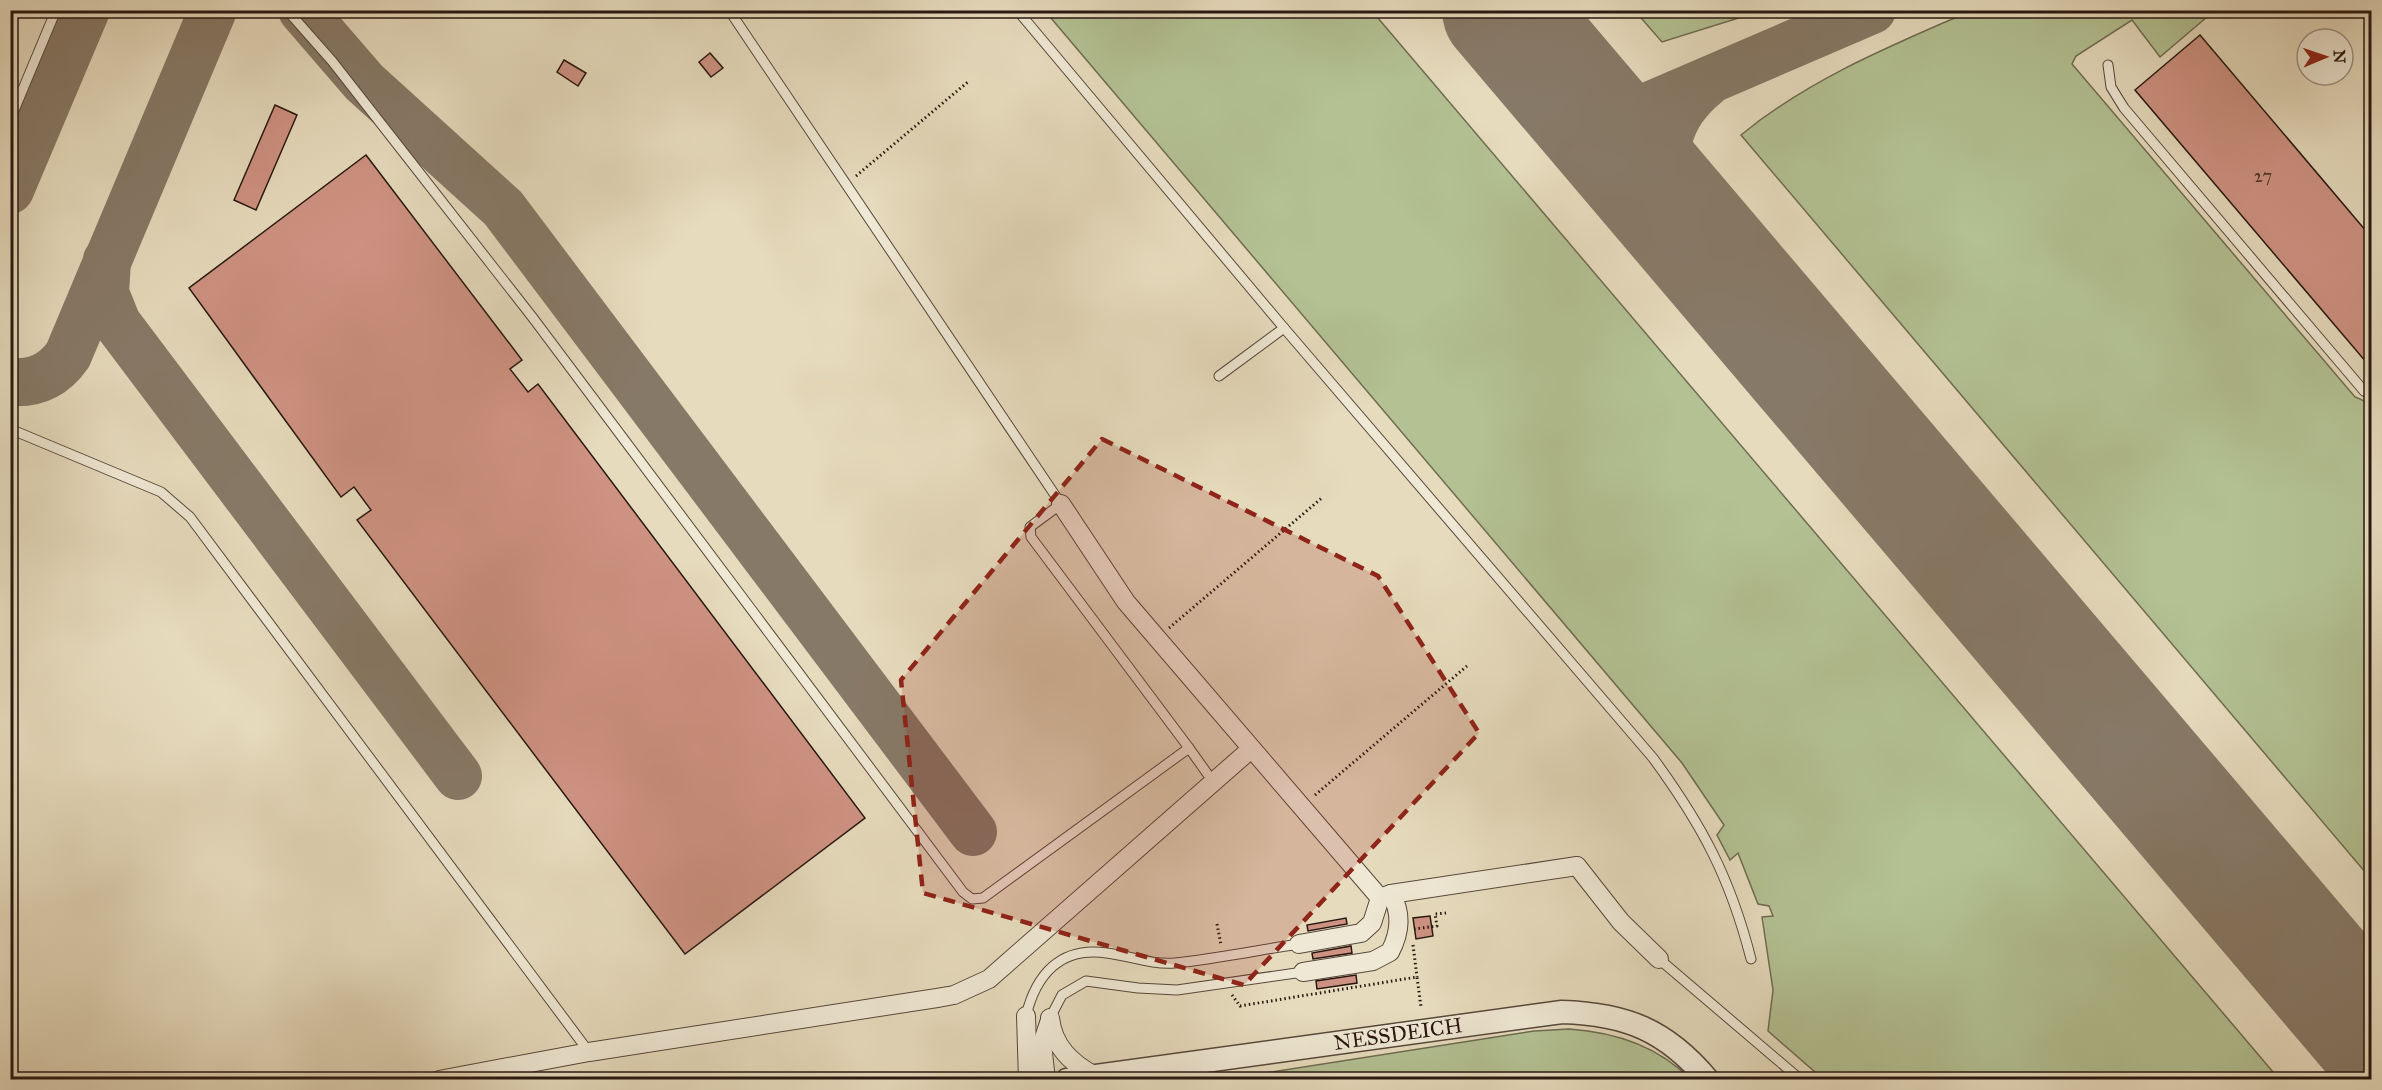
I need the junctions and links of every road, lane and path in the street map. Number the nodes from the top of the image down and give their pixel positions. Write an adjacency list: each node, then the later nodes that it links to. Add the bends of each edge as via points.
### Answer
1 (56, 10): 7 (lane)
2 (287, 10): 17 (lane, via 533,318 967,896 988,896)
3 (729, 10): 8 (lane)
4 (1017, 10): 9 (lane)
5 (2108, 64): 11 (lane, via 2111,87 2124,108 2364,392)
6 (969, 81): 8 (path)
7 (10, 120)
8 (846, 184): 14 (lane)
9 (1284, 328): 10 (lane); 27 (lane, via 1653,758 1710,843 1740,914)
10 (1220, 376)
11 (2372, 395)
12 (10, 429): 32 (lane, via 160,492 190,516)
13 (1323, 497): 15 (path)
14 (1060, 504): 15 (street, via 1126,602); 17 (lane, via 1030,527 1030,535)
15 (1158, 638): 18 (street)
16 (1467, 666): 20 (path)
17 (1189, 748): 19 (lane)
18 (1251, 749): 19 (street); 20 (street)
19 (1214, 783): 32 (street, via 976,987 937,998)
20 (1301, 807): 21 (street)
21 (1386, 896): 24 (street, via 1399,913); 25 (street, via 1372,923 1361,933); 26 (street, via 1576,866 1621,922)
22 (1446, 913): 23 (path, via 1435,914 1437,926)
23 (1411, 930)
24 (1403, 943): 28 (street, via 1373,962); 29 (path)
25 (1299, 944): 30 (lane, via 1175,963 1148,962 1096,951 1079,953 1042,976)
26 (1659, 959): 39 (lane)
27 (1751, 959)
28 (1303, 972): 31 (lane, via 1177,990 1086,981 1062,995)
29 (1417, 977)
30 (1026, 1016): 35 (street)
31 (1050, 1018): 33 (street, via 1053,1035 1065,1055); 36 (street, via 1042,1044)
32 (589, 1052): 34 (street)
33 (1095, 1076): 37 (street, NESSDEICH); 38 (street, NESSDEICH, via 1562,1012 1602,1015 1639,1024 1670,1042)
34 (439, 1080)
35 (1028, 1080)
36 (1046, 1080)
37 (1067, 1080)
38 (1708, 1080)
39 (1801, 1080)

